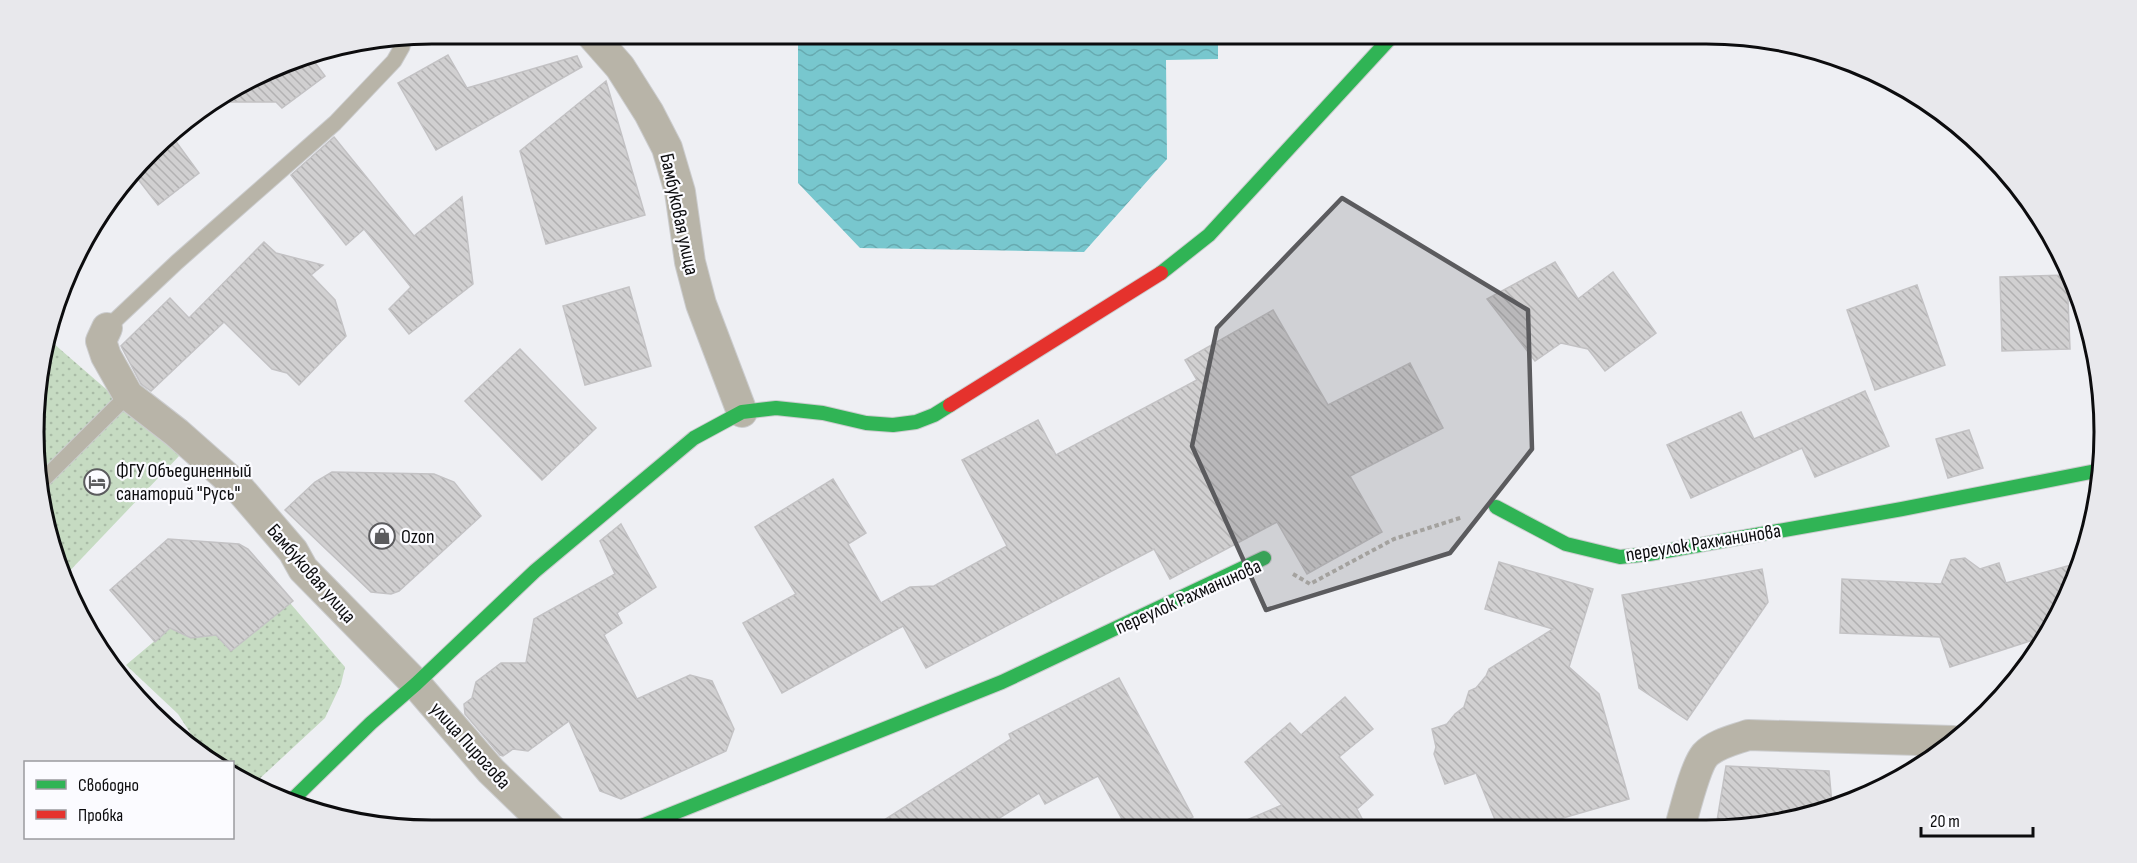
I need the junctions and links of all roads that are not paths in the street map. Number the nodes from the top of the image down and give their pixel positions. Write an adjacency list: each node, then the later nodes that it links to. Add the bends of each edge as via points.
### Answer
1 (403, 44): 4 (lane, via 394,61 335,123)
2 (600, 44): 6 (street, Бамбуковая улица, via 620,67 667,148 680,192 690,262 701,304)
3 (1385, 44): 6 (street, via 1209,236 1159,275 934,415 893,425 776,408)
4 (107, 328): 5 (street, Бамбуковая улица, via 100,341)
5 (128, 395): 8 (lane); 11 (street, Бамбуковая улица, via 238,487 293,551 303,569)
6 (742, 411): 11 (street, via 694,438 535,571)
7 (2091, 472): 9 (street, переулок Рахманинова, via 1620,557 1566,544)
8 (46, 477)
9 (1496, 507)
10 (1264, 558): 15 (street, переулок Рахманинова, via 1002,682)
11 (416, 684): 13 (street); 14 (street, улица Пирогова, via 491,771)
12 (1940, 741): 16 (street, via 1748,735 1705,756)
13 (297, 795)
14 (542, 820)
15 (658, 820)
16 (1682, 820)

